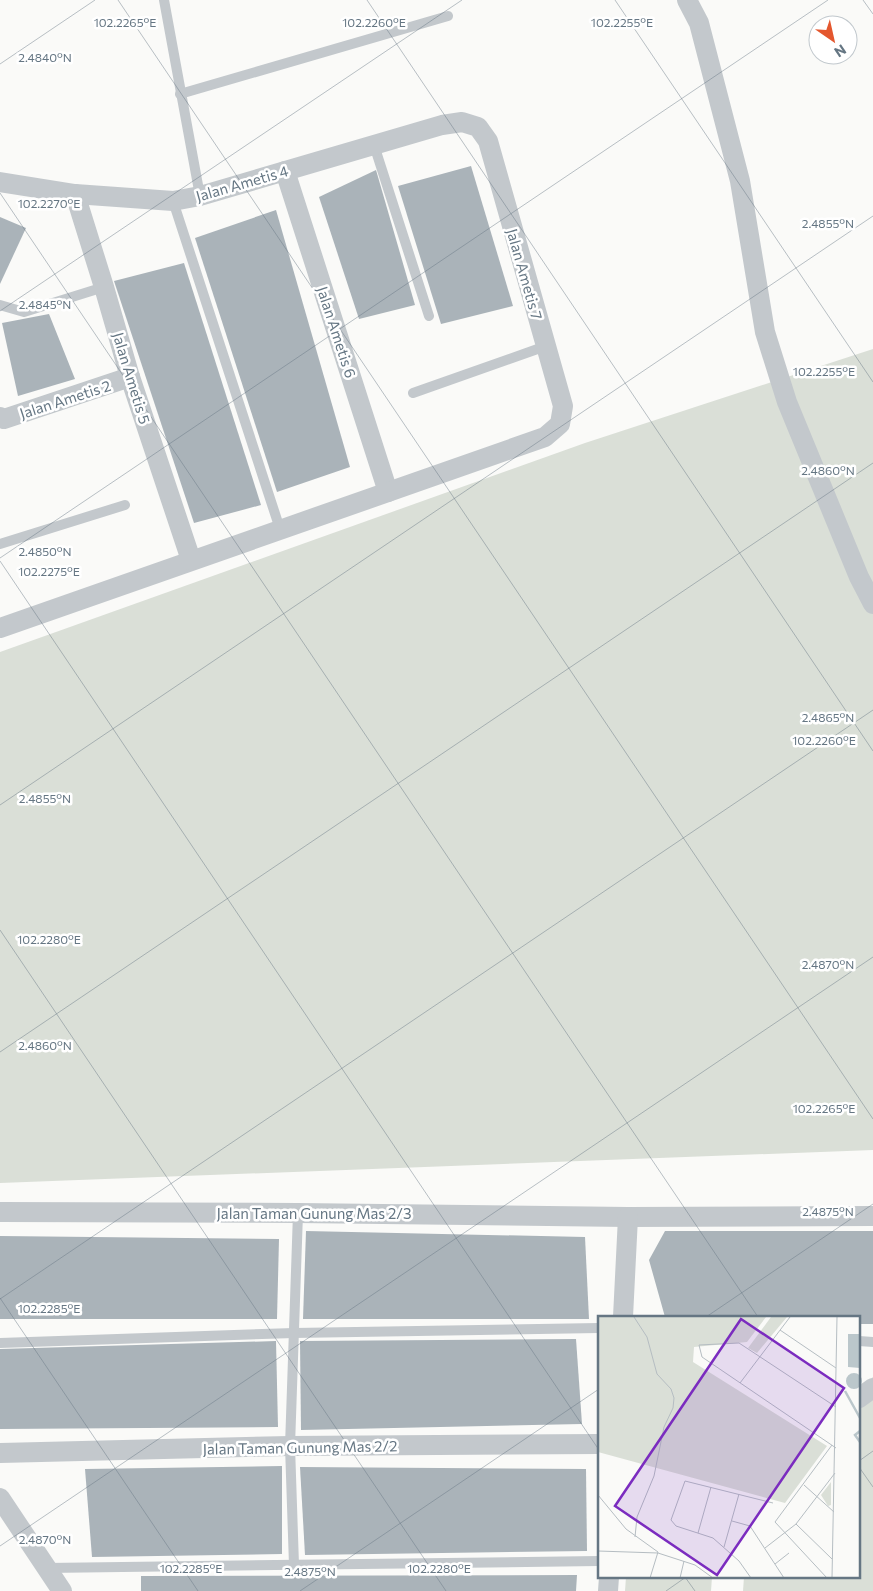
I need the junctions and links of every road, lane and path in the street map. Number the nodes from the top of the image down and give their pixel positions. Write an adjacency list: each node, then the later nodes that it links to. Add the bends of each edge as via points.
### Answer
1 (164, 0): 4 (lane)
2 (687, 0): 24 (street, via 698,23 740,181 764,332 787,402)
3 (448, 16): 4 (lane)
4 (180, 94): 10 (lane)
5 (478, 127): 6 (street, Jalan Ametis 4, via 462,122 442,125); 15 (street, Jalan Ametis 7, via 488,141)
6 (374, 145): 7 (street, Jalan Ametis 4); 14 (lane)
7 (285, 171): 10 (street, Jalan Ametis 4); 19 (street, Jalan Ametis 6)
8 (0, 182): 9 (street, Jalan Ametis 4)
9 (75, 194): 11 (street, Jalan Ametis 4); 12 (street, Jalan Ametis 5)
10 (200, 196): 11 (street, Jalan Ametis 4)
11 (173, 201): 21 (lane)
12 (104, 287): 13 (lane, via 24,312); 16 (street, Jalan Ametis 5)
13 (0, 305)
14 (429, 316)
15 (546, 346): 17 (lane); 19 (street, Jalan Ametis 7, via 563,406 560,424 545,437)
16 (130, 378): 18 (street, Jalan Ametis 2, via 4,419); 23 (street, Jalan Ametis 5)
17 (413, 393)
18 (0, 417)
19 (388, 492): 21 (street)
20 (125, 506): 22 (lane)
21 (280, 529): 23 (street)
22 (0, 544)
23 (191, 560): 25 (street)
24 (873, 604)
25 (0, 628)
26 (0, 1212): 27 (street, Jalan Taman Gunung Mas 2/3)
27 (298, 1213): 29 (street, Jalan Taman Gunung Mas 2/3); 32 (lane)
28 (873, 1216): 29 (street, Jalan Taman Gunung Mas 2/3)
29 (628, 1217): 30 (street)
30 (624, 1316)
31 (598, 1328): 32 (lane)
32 (294, 1333): 35 (lane); 39 (lane)
33 (860, 1341): 34 (lane)
34 (873, 1342)
35 (0, 1343)
36 (873, 1388): 37 (street)
37 (860, 1397)
38 (598, 1444): 39 (street, Jalan Taman Gunung Mas 2/2)
39 (290, 1446): 40 (street, Jalan Taman Gunung Mas 2/2); 43 (lane)
40 (0, 1453)
41 (0, 1498): 44 (street)
42 (598, 1561): 43 (lane)
43 (294, 1565): 44 (lane)
44 (46, 1568): 46 (street)
45 (609, 1578): 47 (street)
46 (62, 1591)
47 (608, 1591)

